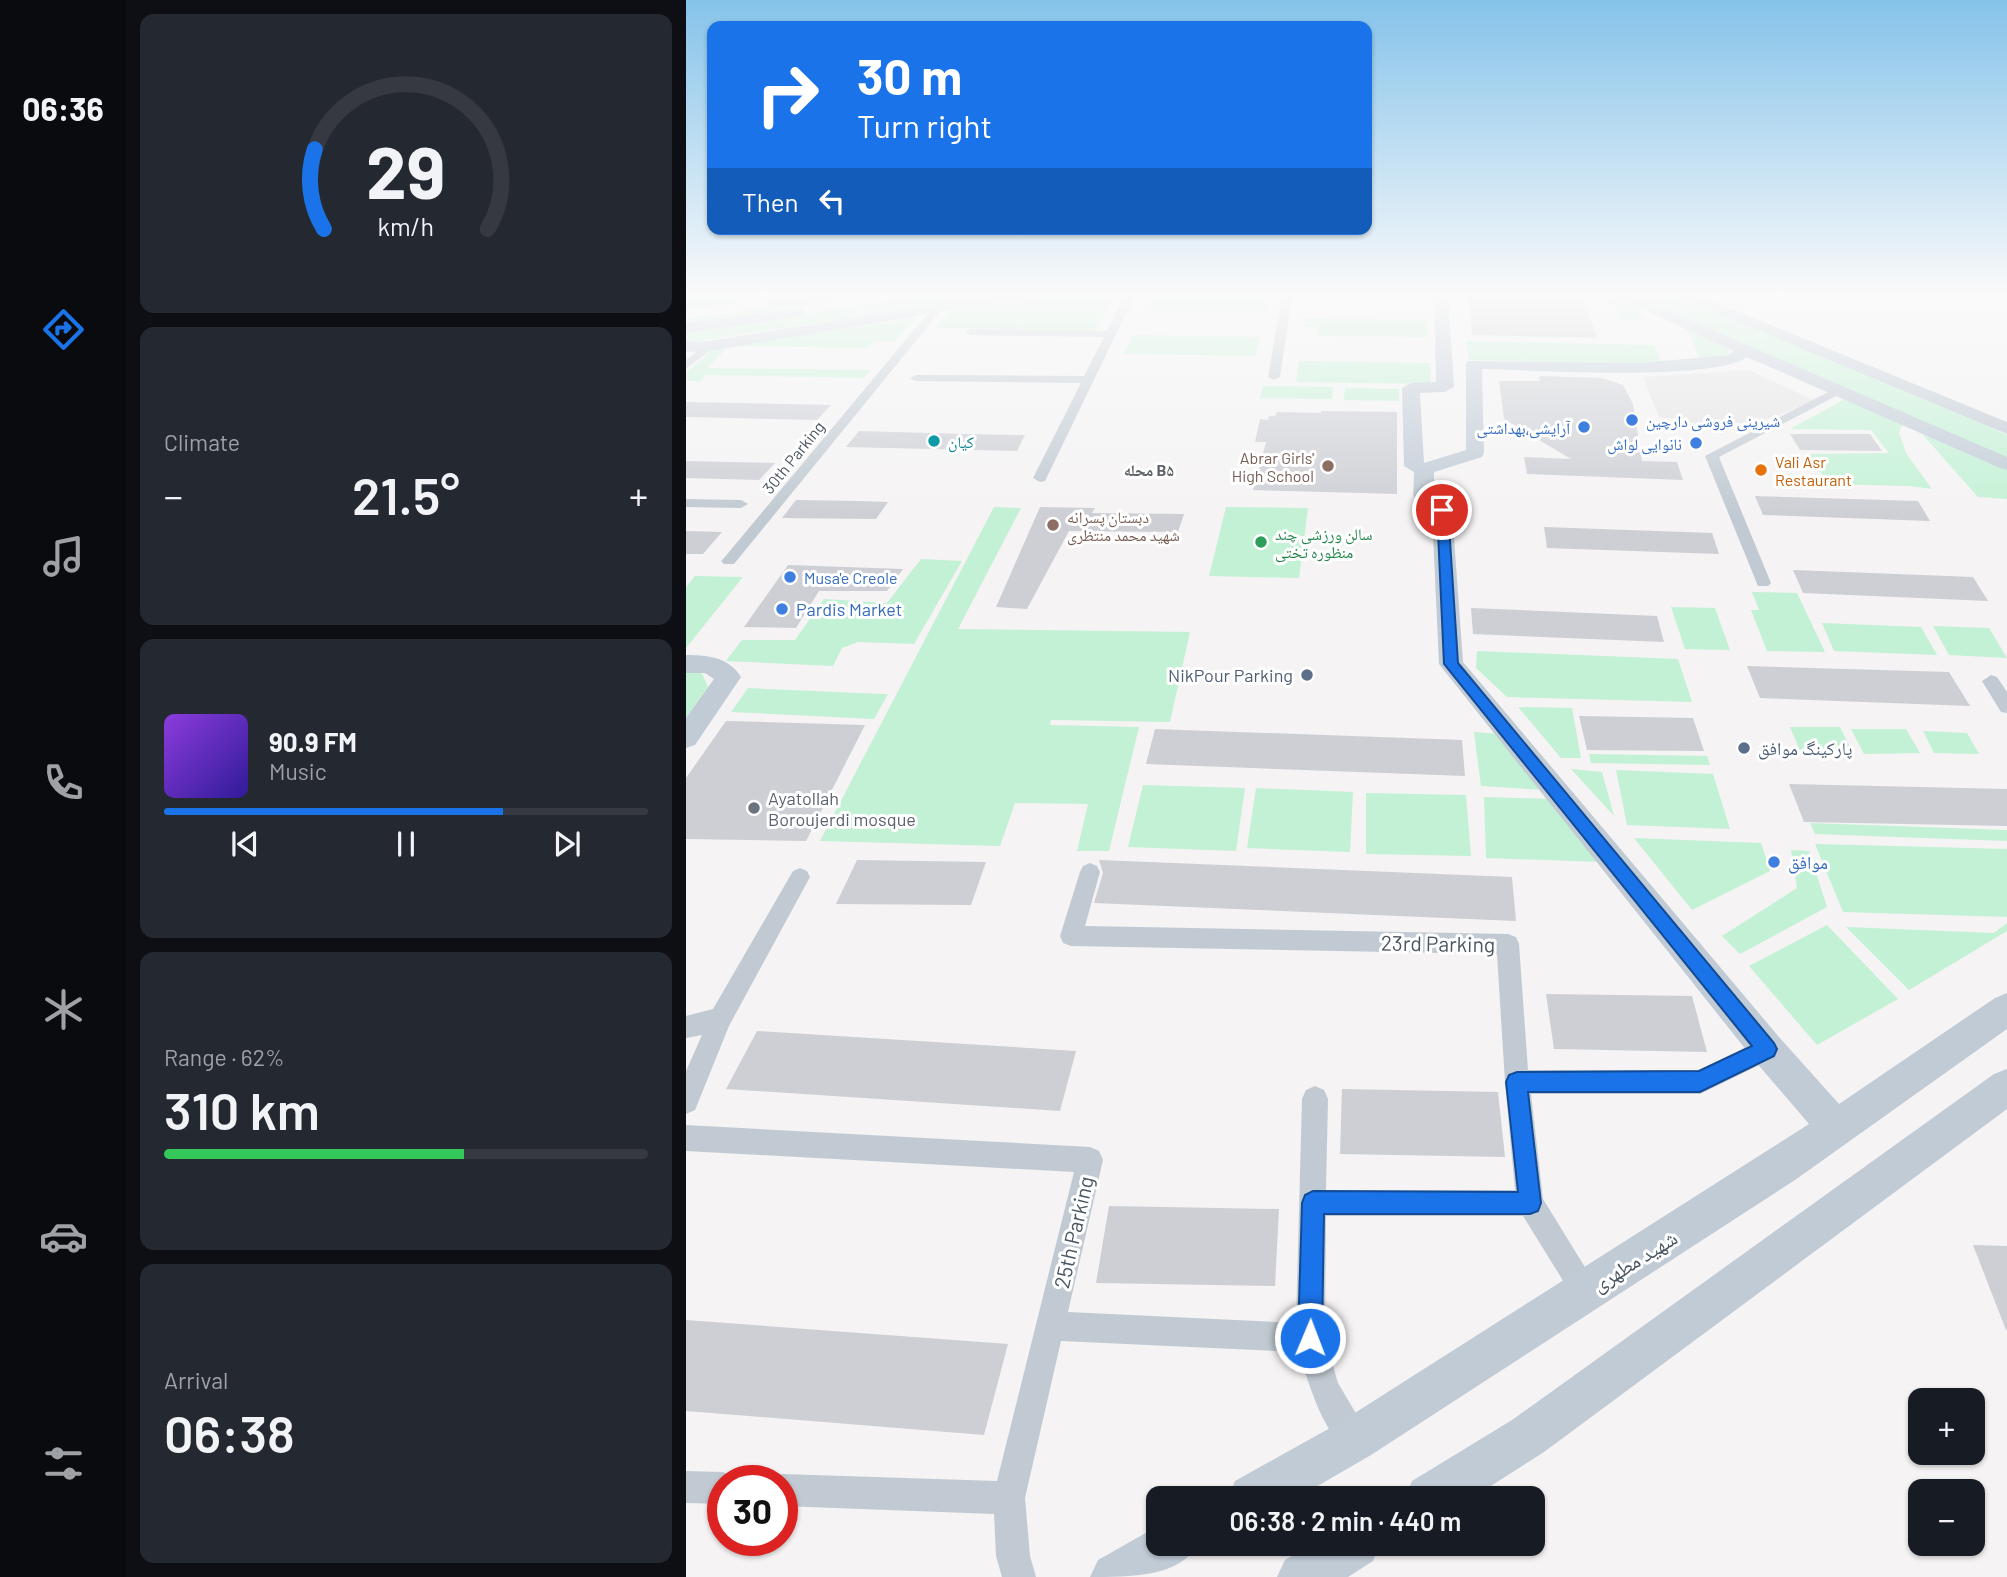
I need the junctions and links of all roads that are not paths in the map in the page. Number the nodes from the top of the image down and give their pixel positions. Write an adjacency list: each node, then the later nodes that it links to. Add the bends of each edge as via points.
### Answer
1 (888, 369): 18 (street, 30th Parking)
2 (1093, 369): 10 (street)
3 (1275, 369): 8 (street)
4 (1444, 369): 14 (street, via 1445,387 1411,388 1414,466)
5 (1474, 369): 14 (street, via 1475,453)
6 (1786, 369): 11 (street)
7 (1862, 369): 12 (street)
8 (1274, 377)
9 (916, 378): 10 (street)
10 (1087, 380): 15 (street)
11 (1838, 392): 13 (street); 19 (street, via 1712,456)
12 (2007, 429)
13 (2007, 464)
14 (1423, 469): 29 (street, via 1424,503 1442,510 1451,664)
15 (1040, 478)
16 (686, 503): 17 (street)
17 (741, 504)
18 (729, 561)
19 (1763, 583)
20 (686, 664): 23 (street, via 710,664 729,677)
21 (1991, 681): 22 (street)
22 (2007, 707)
23 (686, 737)
24 (1090, 872): 30 (street, 23rd Parking, via 1071,936 1508,944)
25 (800, 877): 27 (street)
26 (2007, 1009): 34 (street, شهید مطهری)
27 (720, 1019): 28 (street); 33 (street)
28 (686, 1027)
29 (1767, 1049): 30 (street, via 1700,1082); 34 (street)
30 (1517, 1082): 37 (street, 23rd Parking)
31 (2007, 1087): 43 (street, via 1528,1436)
32 (1315, 1100): 36 (street)
33 (686, 1101)
34 (1837, 1129): 38 (street, شهید مطهری)
35 (686, 1138): 39 (street, 25th Parking, via 1090,1160)
36 (1313, 1203): 37 (street); 40 (street)
37 (1530, 1203): 38 (street, 23rd Parking)
38 (1585, 1290): 41 (street, شهید مطهری)
39 (1050, 1326): 40 (street); 47 (street, 25th Parking)
40 (1310, 1338): 41 (street, via 1325,1390)
41 (1355, 1439): 42 (street, شهید مطهری)
42 (1273, 1486)
43 (1448, 1486)
44 (686, 1487): 45 (street)
45 (707, 1488)
46 (798, 1491): 47 (street)
47 (1009, 1498): 50 (street, 25th Parking)
48 (1152, 1556): 51 (street)
49 (1336, 1556): 52 (street)
50 (1019, 1577)
51 (1115, 1577)
52 (1301, 1577)

